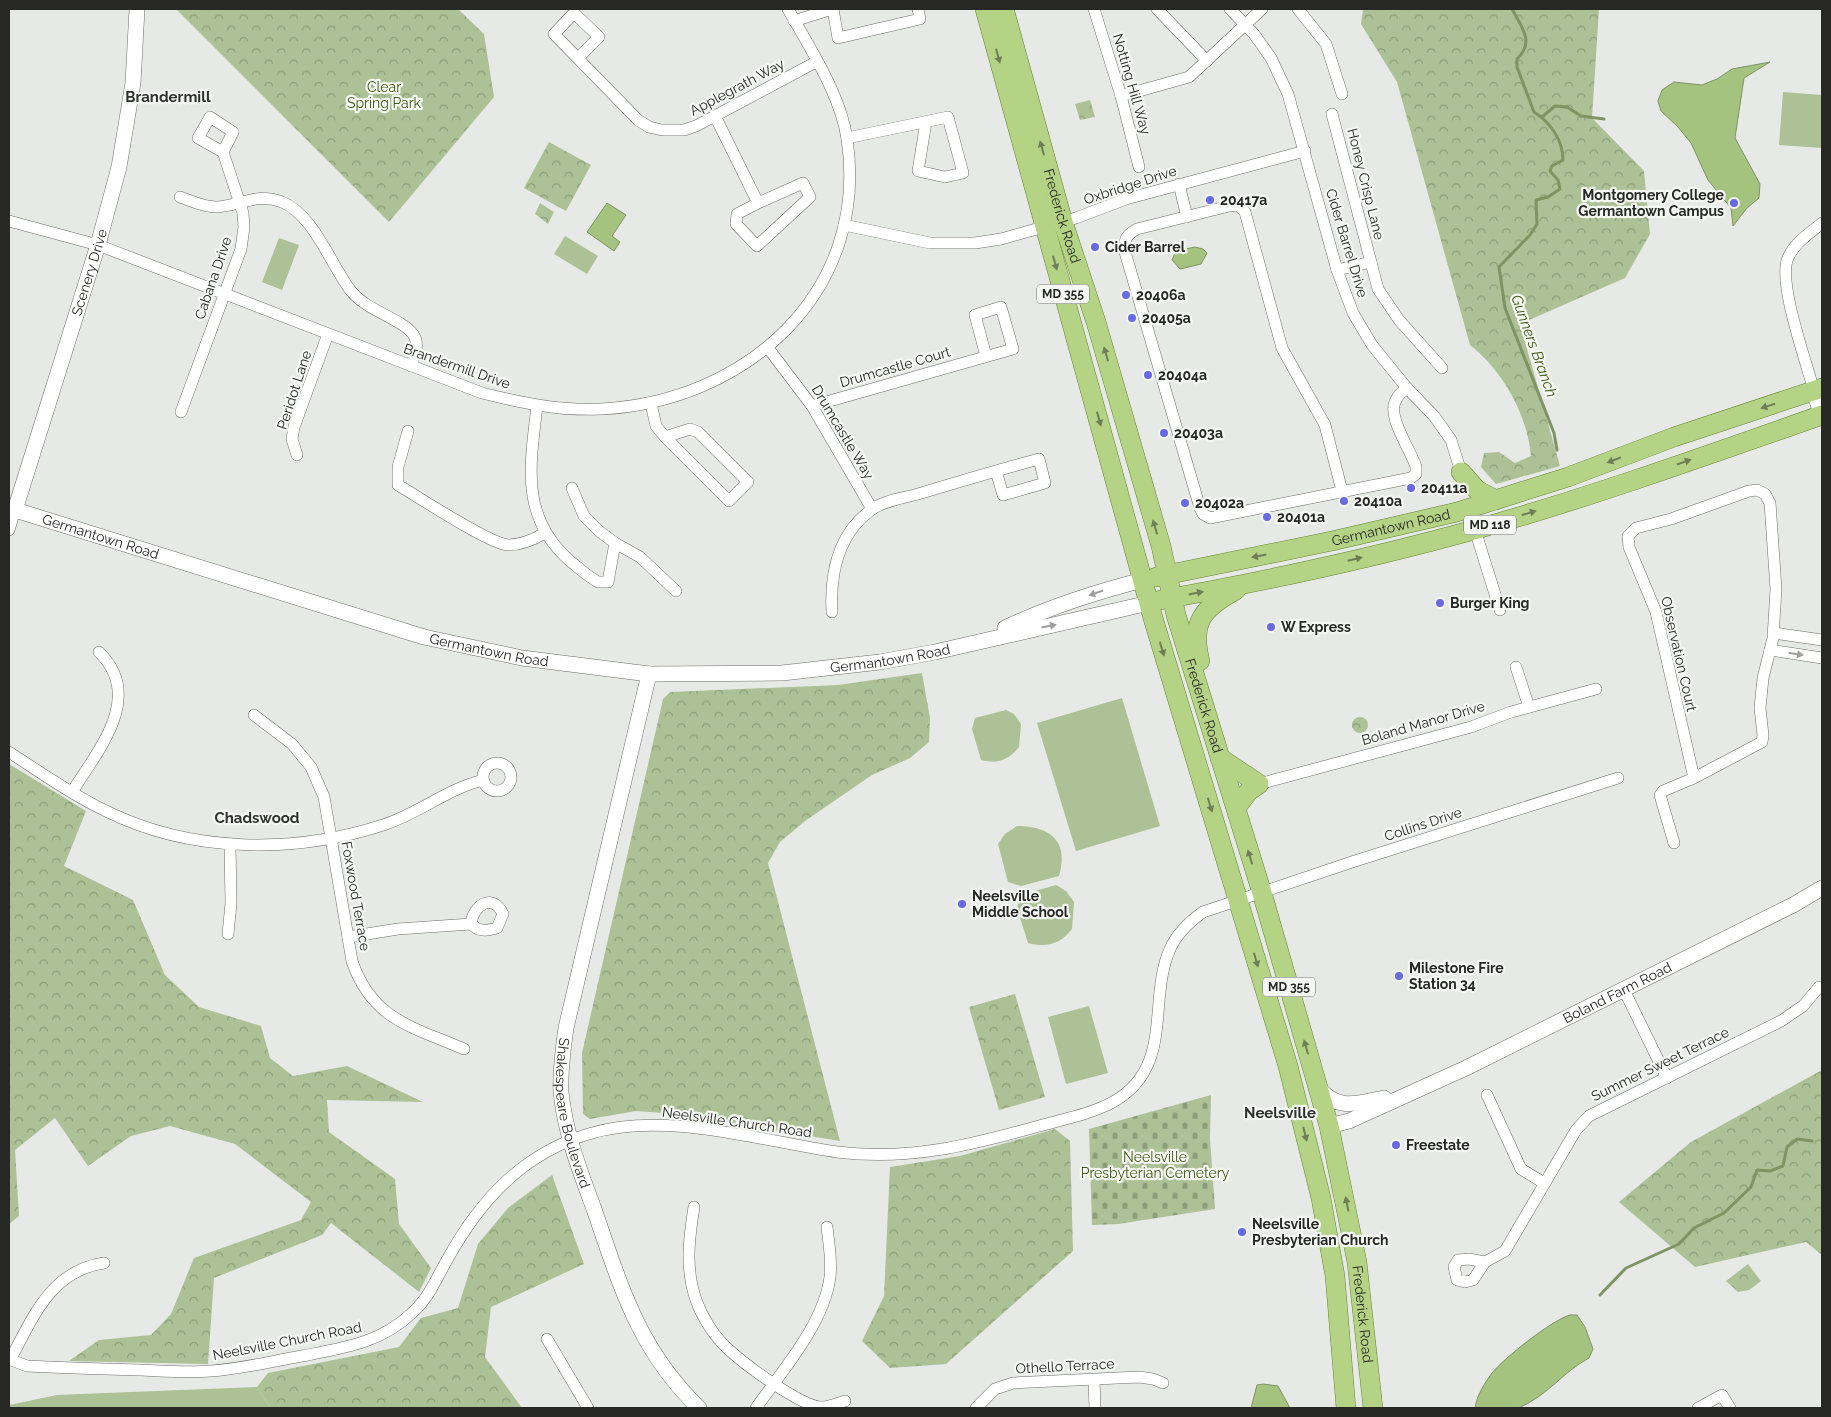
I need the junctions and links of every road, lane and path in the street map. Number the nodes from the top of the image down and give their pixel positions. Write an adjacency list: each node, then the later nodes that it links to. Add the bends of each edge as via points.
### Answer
1 (137, 9): 36 (street, Scenery Drive, via 133,83 120,167)
2 (788, 9): 12 (street, Brandermill Drive)
3 (832, 9): 4 (street, via 838,38 920,19); 12 (street)
4 (918, 9)
5 (985, 9): 35 (main road, Frederick Road / MD 355, one-way to 35)
6 (1004, 9): 32 (main road, Frederick Road / MD 355, one-way to 6)
7 (1096, 9): 18 (street, Notting Hill Way)
8 (1157, 9): 15 (street)
9 (1230, 9): 13 (street, Cider Barrel Drive)
10 (1262, 9): 13 (street)
11 (1298, 9): 17 (street, via 1326,44)
12 (794, 21): 16 (street, Brandermill Drive)
13 (1245, 25): 15 (street); 23 (street, Cider Barrel Drive, via 1278,70)
14 (578, 58): 20 (street, Applegrath Way, via 638,120 649,127 684,130)
15 (1207, 61): 18 (street, via 1189,77)
16 (816, 62): 20 (street, Applegrath Way); 22 (street, Brandermill Drive, via 833,96)
17 (1342, 94)
18 (1121, 96): 25 (street, Notting Hill Way)
19 (1332, 114): 37 (street, Honey Crisp Lane)
20 (715, 116): 29 (street)
21 (926, 122): 21 (street, via 948,117 963,173 945,177 918,171); 22 (street)
22 (847, 138): 34 (street, Brandermill Drive, via 849,201)
23 (1305, 151): 26 (street, Oxbridge Drive); 38 (street, Cider Barrel Drive)
24 (223, 152): 28 (street, Cabana Drive)
25 (1139, 167)
26 (1178, 184): 30 (street); 32 (street, Oxbridge Drive)
27 (180, 197): 28 (street, via 203,206 218,207)
28 (239, 202): 39 (street, Cabana Drive, via 244,227 241,249); 43 (street, via 269,197 285,202 300,213 352,291 368,307 412,332 417,349)
29 (758, 203): 29 (street, via 803,184 810,197 758,246 736,224 737,214)
30 (1187, 217): 58 (street, via 1238,205 1245,212 1282,348 1325,425); 58 (street, via 1137,229 1124,240 1203,514 1222,518)
31 (9, 221): 36 (street, Brandermill Drive)
32 (1063, 222): 35 (street, Oxbridge Drive); 67 (main road, Frederick Road / MD 355, one-way to 32, via 1096,322)
33 (1822, 223): 46 (street, via 1793,248 1786,260 1785,282 1790,307)
34 (844, 225): 35 (street, Oxbridge Drive, via 902,238 952,244); 41 (street, Brandermill Drive, via 834,260 817,294 794,324)
35 (1044, 228): 68 (main road, Frederick Road / MD 355, one-way to 68)
36 (98, 245): 39 (street, Brandermill Drive); 61 (street, Scenery Drive)
37 (1371, 262): 38 (street); 44 (street, Honey Crisp Lane, via 1378,288 1394,312)
38 (1337, 270): 45 (street, Cider Barrel Drive, via 1353,312 1372,345)
39 (225, 294): 40 (street, Brandermill Drive); 50 (street, Cabana Drive)
40 (328, 334): 43 (street, Brandermill Drive); 54 (street, Peridot Lane, via 294,427 292,439)
41 (768, 348): 47 (street, Brandermill Drive, via 716,380); 49 (street, Drumcastle Way)
42 (986, 356): 42 (street, Drumcastle Court, via 1013,349 1001,307 974,315); 49 (street, Drumcastle Court)
43 (411, 366): 48 (street, Brandermill Drive, via 482,393)
44 (1442, 368)
45 (1407, 388): 56 (street, Cider Barrel Drive, via 1426,406 1451,440); 58 (street, via 1395,400 1393,410 1416,474 1411,478)
46 (1818, 390): 51 (street); 59 (main road, Germantown Road / MD 118, one-way to 59)
47 (651, 403): 48 (street, Brandermill Drive, via 602,409); 53 (street, via 656,426)
48 (536, 406): 65 (street, via 531,487)
49 (812, 406): 62 (street, Drumcastle Way)
50 (181, 412)
51 (1822, 416): 63 (main road, Germantown Road / MD 118, one-way to 51, via 1562,504)
52 (408, 430): 65 (street, via 398,467 398,485 496,542 518,544)
53 (665, 437): 53 (street, via 729,501 748,482 698,432 690,429)
54 (297, 455)
55 (996, 471): 62 (street)
56 (1461, 472): 59 (main road, via 1477,490); 60 (main road)
57 (572, 488): 66 (street, via 584,516)
58 (1342, 491)
59 (1496, 500): 60 (main road, Germantown Road / MD 118)
60 (1468, 508): 63 (street); 67 (main road, Germantown Road / MD 118, one-way to 67, via 1332,541)
61 (12, 509): 64 (street, Scenery Drive); 82 (street, Germantown Road, via 424,637 522,658)
62 (872, 509): 74 (street, via 846,538 838,555 833,573)
63 (1476, 529): 69 (main road, Germantown Road / MD 118, one-way to 63); 73 (street)
64 (9, 530)
65 (545, 533): 66 (street, via 558,550 598,582 608,582)
66 (615, 544): 70 (street, via 640,556)
67 (1167, 574): 68 (main road, Germantown Road / MD 118); 71 (main road, Frederick Road / MD 355)
68 (1143, 580): 72 (main road, Frederick Road / MD 355); 76 (street, Germantown Road, one-way to 76, via 1055,607)
69 (1250, 582): 71 (main road, Germantown Road / MD 118, one-way to 69); 84 (main road, via 1208,607 1198,625 1196,643 1204,672)
70 (676, 591)
71 (1172, 598): 72 (main road, Germantown Road / MD 118); 84 (main road, Frederick Road / MD 355)
72 (1148, 602): 76 (street, Germantown Road, one-way to 72); 100 (main road, Frederick Road / MD 355, one-way to 100)
73 (1500, 610)
74 (832, 612)
75 (1774, 633): 77 (street); 78 (street, Observation Court); 90 (street, Observation Court, via 1775,551 1770,503 1765,494 1749,490 1636,528 1628,536 1629,547 1656,612)
76 (984, 639): 82 (street, Germantown Road, via 935,652 840,667 782,673)
77 (1822, 640)
78 (1770, 650): 80 (street, one-way to 80); 90 (street, Observation Court, via 1760,708 1762,742)
79 (99, 652): 93 (street, via 110,662 118,681 116,714 107,736)
80 (1822, 658)
81 (1516, 667): 85 (street)
82 (649, 674): 113 (street, Shakespeare Boulevard, via 566,1028 561,1062)
83 (1596, 689): 85 (street, Boland Manor Drive)
84 (1201, 699): 88 (main road, Frederick Road / MD 355)
85 (1529, 707): 92 (street, Boland Manor Drive, via 1471,727)
86 (254, 715): 95 (street, Foxwood Terrace, via 292,744 311,767 324,796)
87 (9, 752): 93 (street)
88 (1220, 758): 92 (main road); 94 (main road, Frederick Road / MD 355)
89 (1618, 778): 99 (street, Collins Drive)
90 (1694, 778): 96 (street, via 1660,795)
91 (483, 780): 95 (street, via 465,785 384,825)
92 (1258, 784): 94 (main road)
93 (72, 792): 97 (street, via 149,829)
94 (1236, 808): 99 (main road, Frederick Road / MD 355, one-way to 94)
95 (330, 838): 97 (street, via 279,845); 103 (street, Foxwood Terrace)
96 (1674, 843)
97 (230, 844): 102 (street)
98 (1822, 888): 105 (street, Boland Farm Road)
99 (1262, 892): 100 (street, Collins Drive); 109 (main road, Frederick Road / MD 355, one-way to 99)
100 (1238, 900): 107 (main road, Frederick Road / MD 355, one-way to 107); 113 (street, Neelsville Church Road, via 1203,912 1178,935 1166,960 1157,1039 1147,1067 1127,1092 1103,1107 964,1147 919,1154 839,1152 660,1125 617,1127)
101 (471, 924): 103 (street, via 398,929)
102 (228, 934)
103 (348, 937): 106 (street, Foxwood Terrace, via 357,976 377,1006 395,1020)
104 (1819, 987): 108 (street, Summer Sweet Terrace, via 1803,1006 1782,1021)
105 (1624, 990): 108 (street); 110 (street, Boland Farm Road)
106 (464, 1050)
107 (1288, 1066): 112 (main road, via 1312,1112); 130 (main road, Frederick Road / MD 355, one-way to 130, via 1320,1198 1334,1276)
108 (1667, 1078): 114 (street, Summer Sweet Terrace, via 1589,1116 1576,1130)
109 (1318, 1088): 110 (street, Boland Farm Road, via 1332,1101 1347,1105); 112 (main road, Frederick Road / MD 355)
110 (1408, 1093): 112 (street, Boland Farm Road, via 1349,1121)
111 (1486, 1095): 114 (street, via 1518,1164)
112 (1329, 1126): 131 (main road, Frederick Road / MD 355, one-way to 112, via 1358,1262)
113 (569, 1141): 120 (street, Neelsville Church Road, via 542,1154 503,1182 469,1223 422,1303 392,1330 371,1340 244,1367 210,1371 27,1366); 126 (street, Shakespeare Boulevard, via 621,1290 646,1342 664,1370)
114 (1544, 1183): 117 (street, Summer Sweet Terrace, via 1505,1251)
115 (694, 1207): 122 (street, via 688,1268 696,1301 710,1328 727,1348)
116 (827, 1227): 122 (street, via 831,1263 823,1305)
117 (1485, 1262)
118 (104, 1264): 120 (street, via 85,1266 60,1282 43,1300)
119 (547, 1340): 125 (street)
120 (9, 1360)
121 (1094, 1380): 123 (street, Othello Terrace, via 1139,1377); 128 (street, Othello Terrace, via 1013,1383 995,1389); 129 (street)
122 (774, 1383): 124 (street, via 793,1397 816,1406); 127 (street)
123 (1163, 1383)
124 (845, 1401)
125 (588, 1408)
126 (699, 1408)
127 (756, 1408)
128 (976, 1408)
129 (1094, 1408)
130 (1346, 1408)
131 (1373, 1408)
132 (1698, 1408): 133 (street, via 1722,1395)
133 (1730, 1408)

